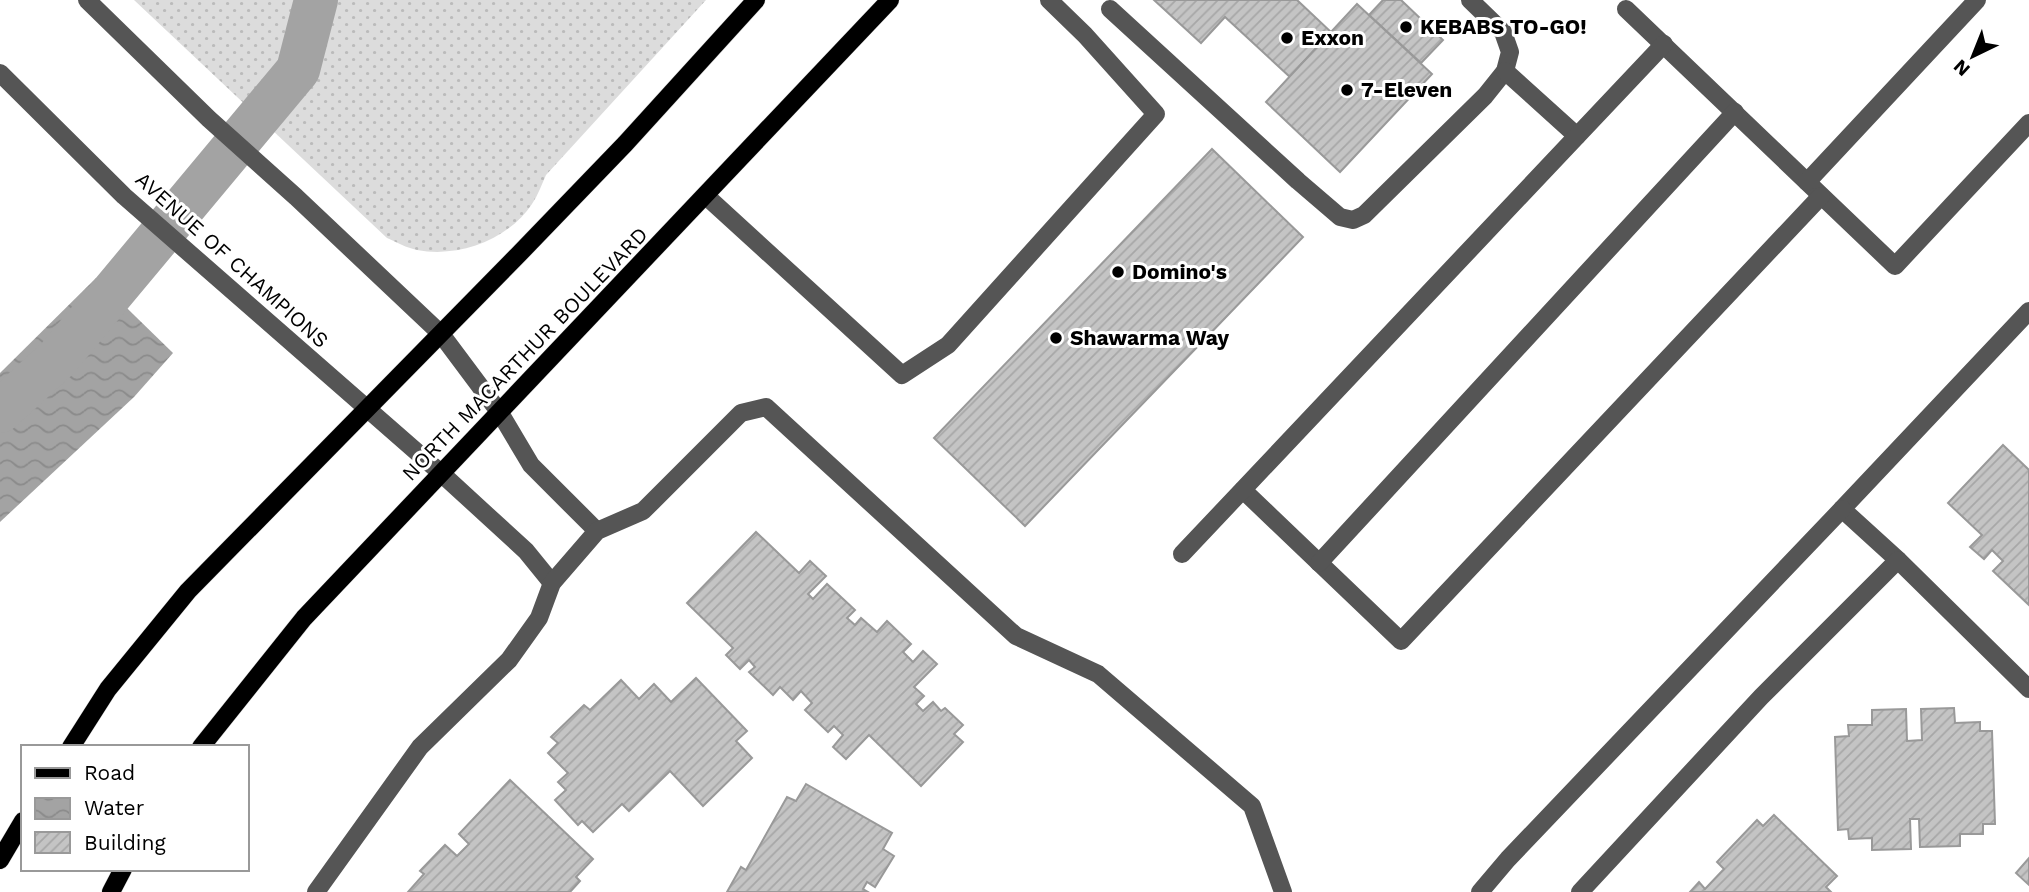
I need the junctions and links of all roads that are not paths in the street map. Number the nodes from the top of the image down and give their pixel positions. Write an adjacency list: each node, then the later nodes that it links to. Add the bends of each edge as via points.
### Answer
1 (87, 0): 19 (street)
2 (756, 0): 19 (main road)
3 (890, 0): 16 (main road, NORTH MACARTHUR BOULEVARD)
4 (1049, 0): 16 (street, via 1156,114 948,345 902,375)
5 (1470, 0): 10 (street, via 1503,32 1510,52)
6 (1977, 0): 15 (street)
7 (1626, 3): 9 (street)
8 (1110, 9): 10 (street, via 1297,181 1340,216 1353,220 1364,215)
9 (1664, 44): 12 (street); 14 (street)
10 (1505, 71): 14 (street)
11 (0, 73): 20 (street, AVENUE OF CHAMPIONS, via 124,196)
12 (1735, 112): 15 (street); 28 (street)
13 (2029, 123): 17 (street, via 1895,266)
14 (1577, 136): 23 (street)
15 (1807, 182): 17 (street)
16 (706, 196): 21 (main road, NORTH MACARTHUR BOULEVARD)
17 (1821, 196): 28 (street, via 1401,641)
18 (2029, 311): 24 (street)
19 (441, 334): 20 (main road); 21 (street)
20 (366, 409): 22 (street, AVENUE OF CHAMPIONS); 31 (main road, via 188,591 108,690)
21 (500, 413): 22 (main road, NORTH MACARTHUR BOULEVARD); 25 (street, via 531,465)
22 (442, 474): 29 (street, AVENUE OF CHAMPIONS, via 526,551); 32 (main road, NORTH MACARTHUR BOULEVARD, via 304,618)
23 (1243, 490): 26 (street); 28 (street)
24 (1842, 509): 27 (street); 39 (street)
25 (597, 531): 29 (street); 38 (street, via 643,511 741,414 766,407 1016,636 1098,674 1252,806)
26 (1182, 554)
27 (1898, 560): 30 (street); 40 (street, via 1761,697)
28 (1319, 563)
29 (552, 583): 37 (street, via 539,618 509,660 421,747)
30 (2029, 689)
31 (72, 745)
32 (203, 745)
33 (21, 824): 34 (main road)
34 (0, 860)
35 (122, 871): 36 (main road)
36 (111, 892)
37 (316, 892)
38 (1283, 892)
39 (1479, 892)
40 (1580, 892)

